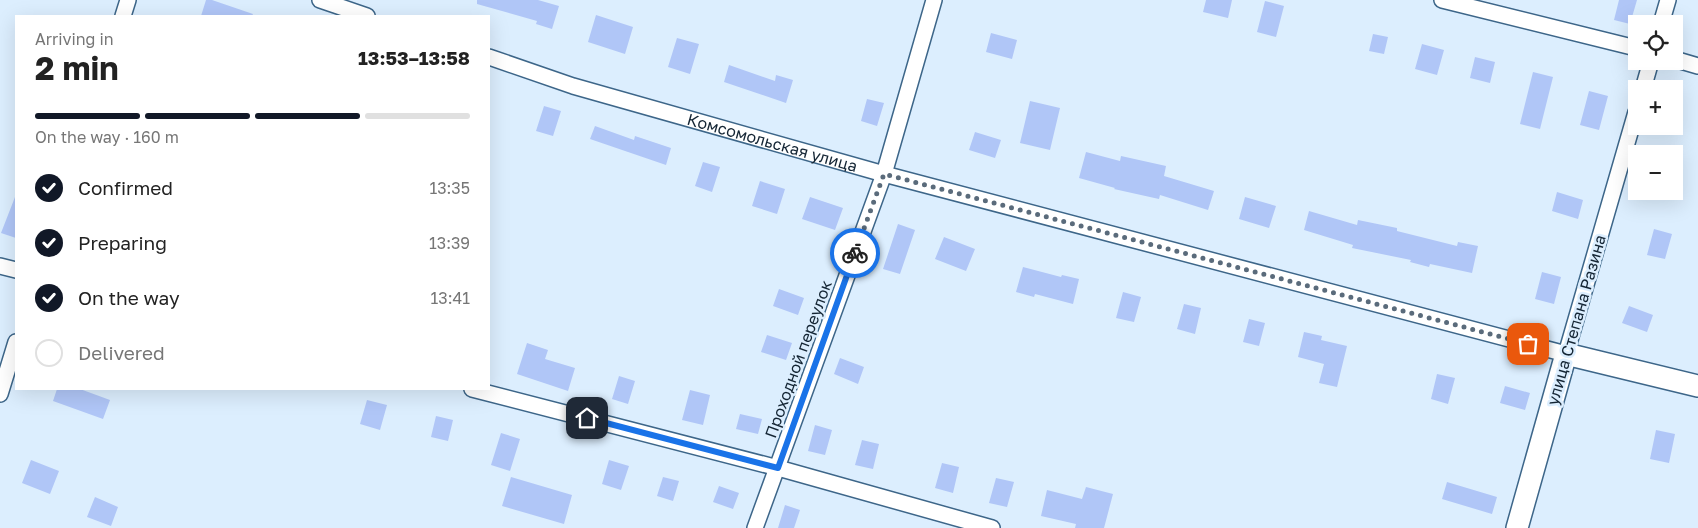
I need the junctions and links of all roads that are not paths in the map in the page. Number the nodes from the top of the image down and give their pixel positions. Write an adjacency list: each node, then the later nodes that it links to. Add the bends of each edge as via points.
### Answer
1 (128, 0): 6 (street)
2 (320, 0): 7 (street)
3 (934, 0): 14 (street, Проходной переулок)
4 (1442, 0): 9 (street)
5 (1668, 0): 8 (street)
6 (122, 15)
7 (365, 15)
8 (1664, 15)
9 (1628, 46)
10 (490, 58): 14 (street, Комсомольская улица, via 573,86)
11 (1683, 62): 12 (street)
12 (1698, 66)
13 (1629, 135): 18 (street, улица Степана Разина)
14 (884, 174): 18 (street, Комсомольская улица); 22 (street, Проходной переулок)
15 (0, 266): 16 (street)
16 (15, 270)
17 (15, 345): 21 (street)
18 (1566, 354): 19 (main road, Комсомольская улица); 25 (main road, улица Степана Разина)
19 (1698, 386)
20 (476, 390): 22 (street)
21 (0, 394)
22 (778, 468): 23 (street, Проходной переулок); 24 (street)
23 (755, 528)
24 (992, 528)
25 (1517, 528)

